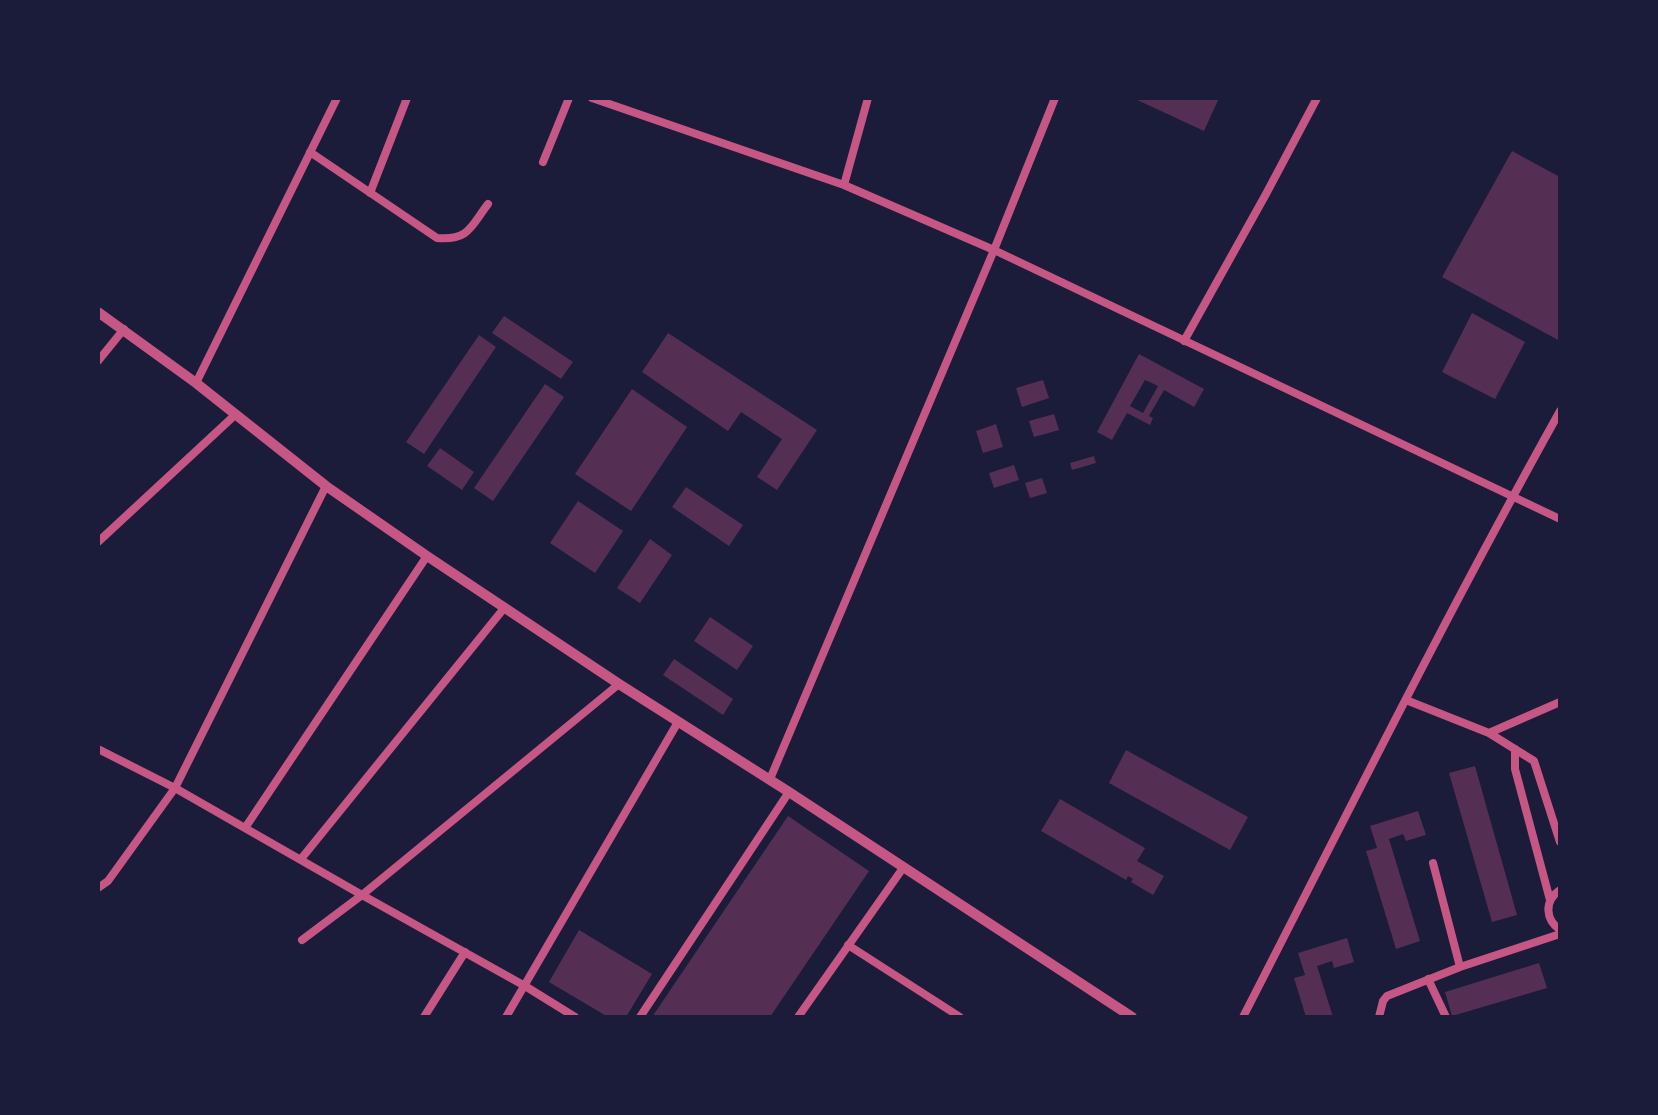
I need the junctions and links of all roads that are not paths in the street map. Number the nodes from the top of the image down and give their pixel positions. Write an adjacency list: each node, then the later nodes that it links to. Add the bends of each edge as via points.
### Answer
1 (337, 98): 8 (street)
2 (407, 98): 11 (street)
3 (569, 98): 9 (street)
4 (592, 98): 10 (street)
5 (868, 98): 10 (street)
6 (1055, 98): 13 (street)
7 (1317, 98): 16 (street)
8 (310, 152): 11 (street); 18 (street)
9 (543, 162)
10 (844, 185): 13 (street)
11 (370, 193): 12 (street, via 437,238 465,234)
12 (488, 204)
13 (994, 250): 16 (street); 36 (street)
14 (98, 312): 15 (street)
15 (124, 329): 17 (street); 18 (street)
16 (1184, 341): 22 (street)
17 (98, 361)
18 (196, 383): 20 (street)
19 (1560, 411): 22 (street)
20 (235, 415): 21 (street); 24 (street)
21 (326, 486): 25 (street); 37 (street)
22 (1513, 495): 23 (street); 28 (street)
23 (1560, 519)
24 (98, 542)
25 (427, 556): 26 (street); 39 (street)
26 (505, 607): 27 (street); 41 (street)
27 (619, 684): 30 (street); 46 (street)
28 (1406, 700): 31 (street); 62 (street)
29 (1560, 702): 31 (street)
30 (678, 722): 36 (street); 54 (street)
31 (1489, 733): 33 (street)
32 (98, 749): 37 (street)
33 (1515, 749): 34 (street); 35 (street)
34 (1534, 761): 35 (street); 40 (street)
35 (1515, 769): 47 (street)
36 (770, 779): 38 (street)
37 (175, 788): 39 (street); 44 (street)
38 (789, 792): 43 (street); 58 (street)
39 (245, 828): 41 (street)
40 (1560, 842)
41 (301, 859): 46 (street)
42 (1433, 863): 52 (street)
43 (903, 868): 50 (street); 61 (street)
44 (98, 888)
45 (1560, 890): 47 (street)
46 (362, 895): 49 (street); 51 (street)
47 (1550, 900): 48 (street, via 1548,916)
48 (1560, 932): 52 (street)
49 (302, 940)
50 (848, 945): 59 (street); 60 (street)
51 (465, 952): 54 (street); 55 (street)
52 (1460, 967): 53 (street)
53 (1428, 979): 63 (street, via 1387,996); 64 (street)
54 (525, 986): 56 (street); 57 (street)
55 (424, 1017)
56 (506, 1017)
57 (575, 1017)
58 (640, 1017)
59 (798, 1017)
60 (960, 1017)
61 (1132, 1017)
62 (1243, 1017)
63 (1379, 1017)
64 (1446, 1017)

